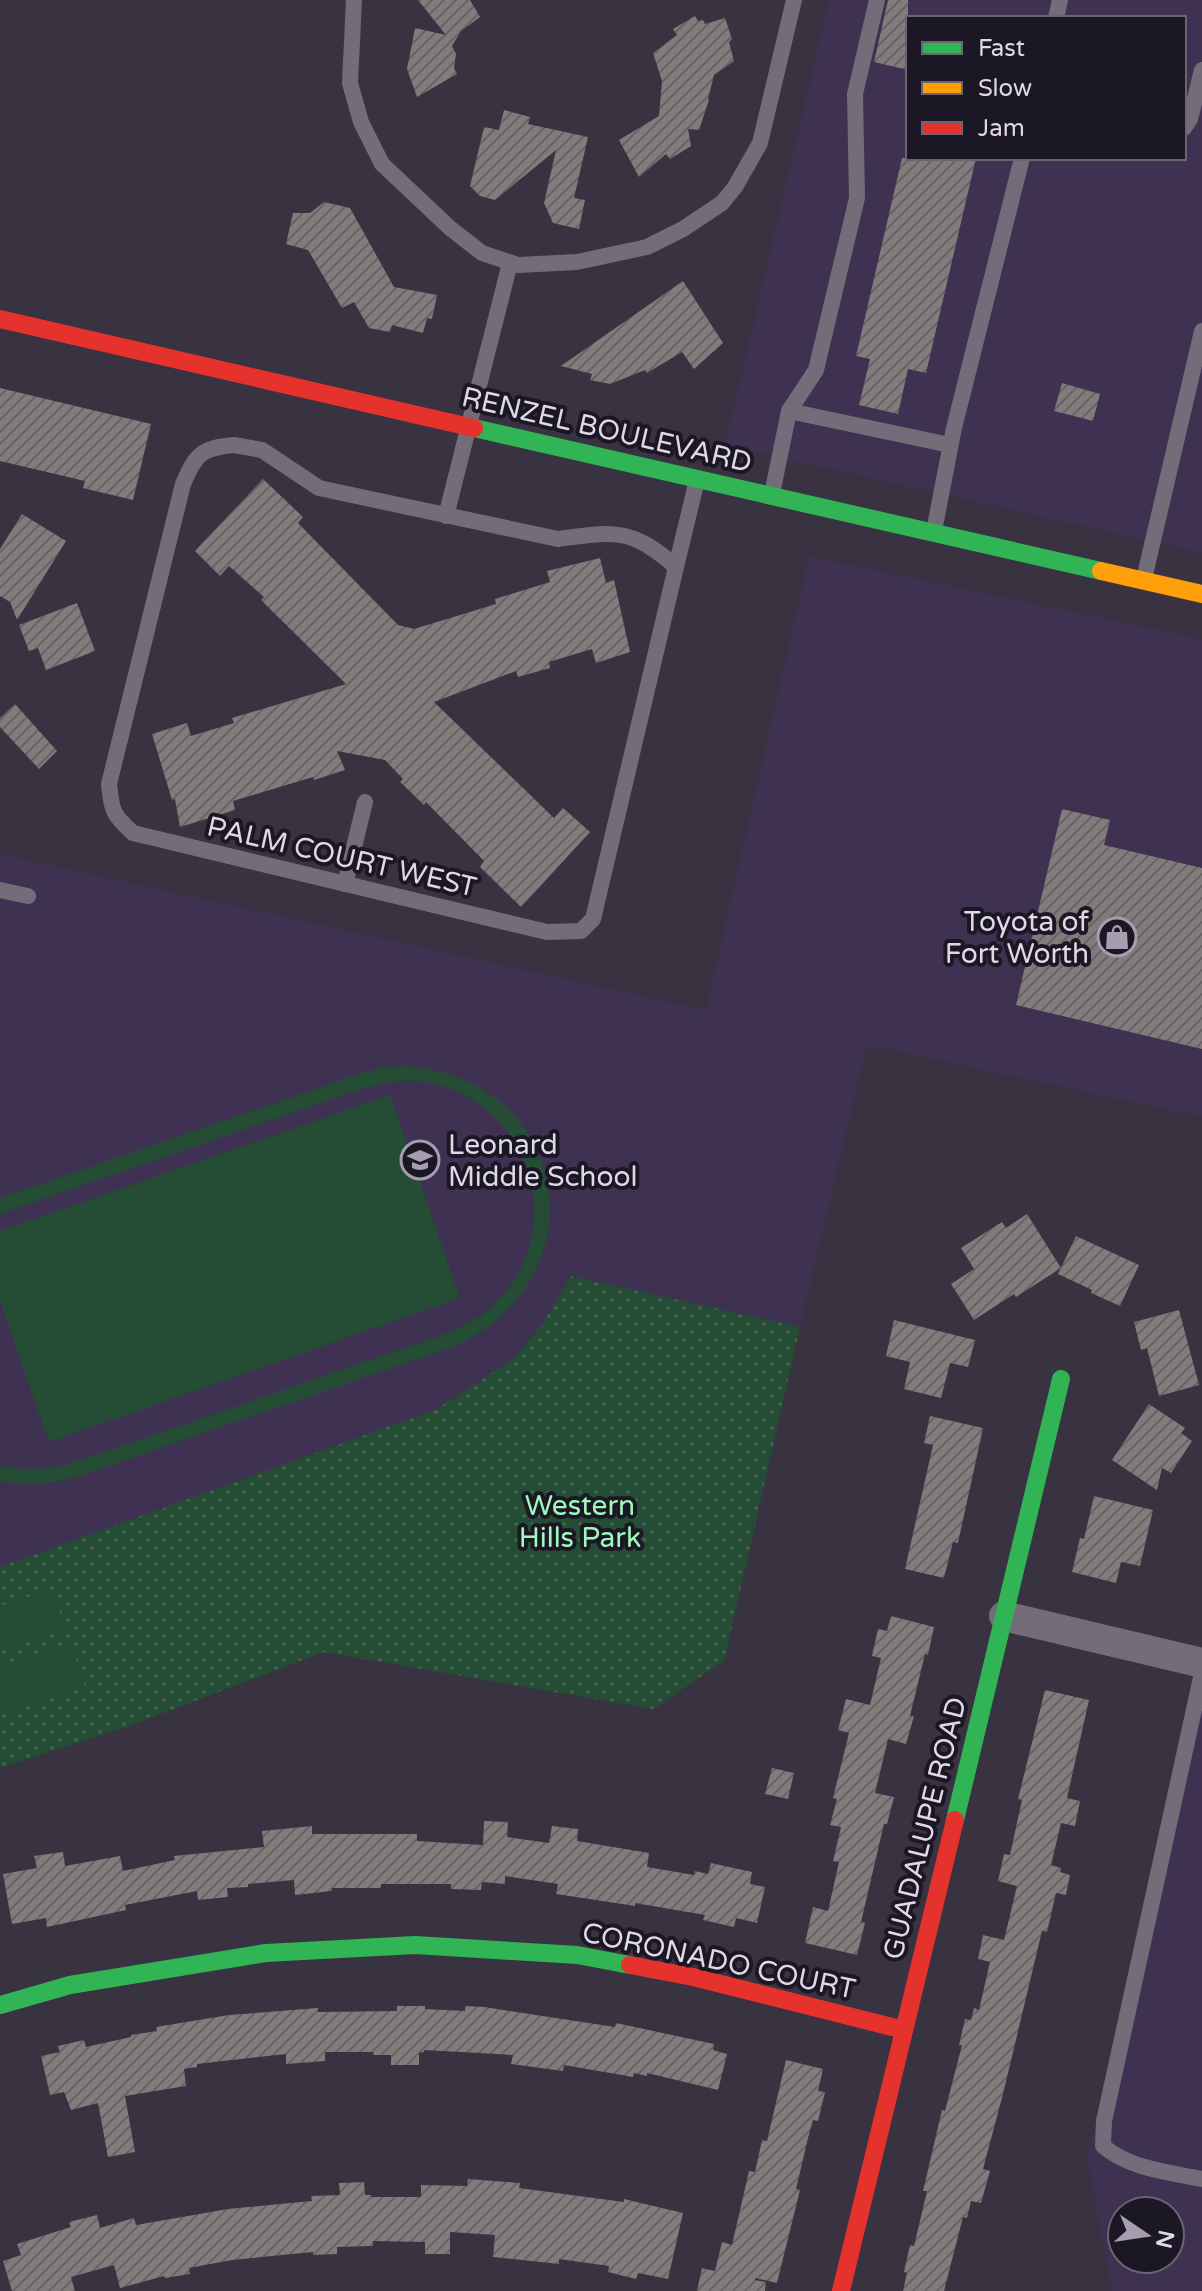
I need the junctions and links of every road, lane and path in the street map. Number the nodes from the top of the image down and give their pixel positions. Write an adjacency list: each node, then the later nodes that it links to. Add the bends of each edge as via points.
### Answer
1 (354, 0): 7 (lane, via 350,83 361,122 382,164 482,253)
2 (794, 0): 7 (lane, via 760,143 722,203 647,247 577,262)
3 (877, 0): 10 (lane, via 855,94 857,198 816,370)
4 (1202, 70): 5 (lane)
5 (1186, 125)
6 (1021, 160): 12 (lane)
7 (510, 263): 11 (lane)
8 (0, 319): 11 (street, RENZEL BOULEVARD)
9 (1202, 331): 18 (lane)
10 (789, 411): 12 (lane); 14 (lane)
11 (469, 426): 13 (street, RENZEL BOULEVARD); 15 (lane)
12 (950, 445): 16 (lane)
13 (698, 478): 14 (street, RENZEL BOULEVARD); 17 (lane)
14 (772, 495): 16 (street, RENZEL BOULEVARD)
15 (446, 516): 17 (lane, PALM COURT WEST, via 558,539 627,535 653,547); 21 (lane, PALM COURT WEST, via 319,488 262,450 234,445 210,447 192,463 183,484 109,784 112,807 133,833)
16 (933, 532): 18 (street, RENZEL BOULEVARD)
17 (676, 567): 21 (lane, PALM COURT WEST, via 593,919 581,931 547,932)
18 (1143, 580): 19 (street, RENZEL BOULEVARD)
19 (1202, 594)
20 (365, 802): 21 (lane)
21 (345, 884)
22 (0, 890): 23 (lane)
23 (28, 896)
24 (1061, 1379): 25 (street, GUADALUPE ROAD)
25 (1004, 1616): 26 (street); 30 (street, GUADALUPE ROAD)
26 (1202, 1663)
27 (1202, 1673): 28 (lane)
28 (1196, 1725): 31 (lane, via 1104,2121 1103,2146 1136,2165)
29 (0, 2005): 30 (street, CORONADO COURT, via 70,1985 266,1953 415,1945 577,1955 693,1977)
30 (904, 2030): 32 (street, GUADALUPE ROAD)
31 (1202, 2179)
32 (841, 2291)

